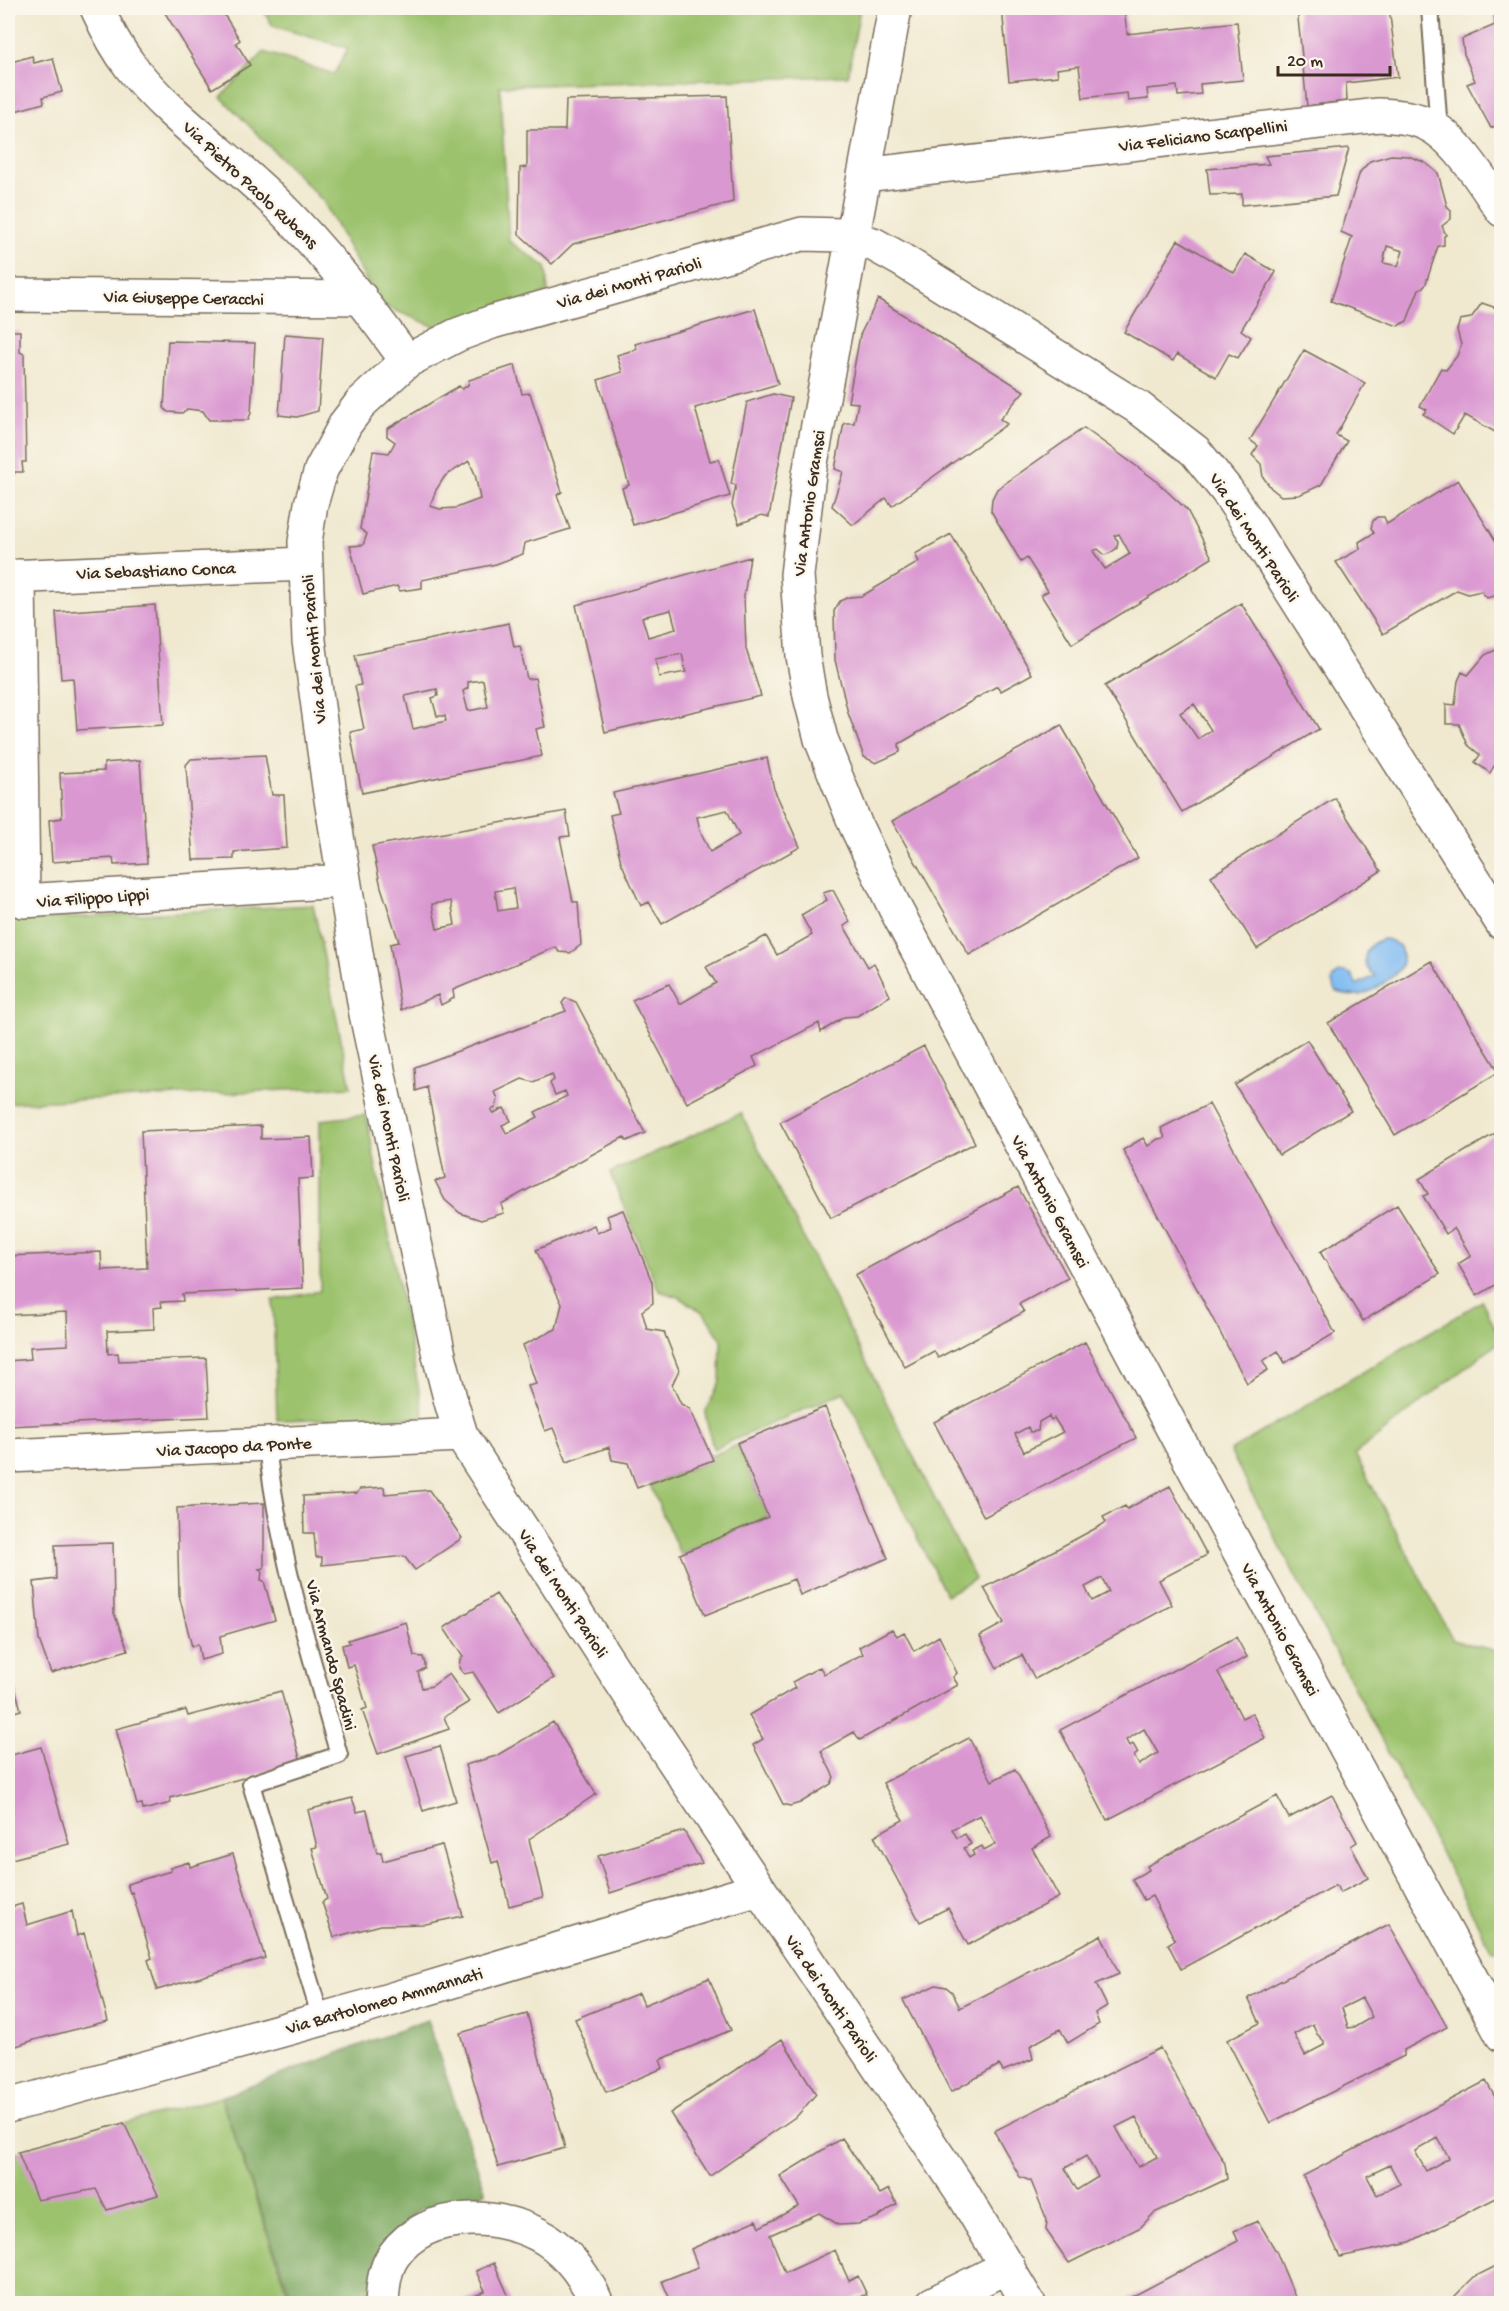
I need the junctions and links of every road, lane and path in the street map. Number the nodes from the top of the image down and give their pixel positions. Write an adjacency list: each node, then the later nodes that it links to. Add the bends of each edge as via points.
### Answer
1 (97, 8): 9 (street, Via Pietro Paolo Rubens, via 115,42 147,86 279,206)
2 (895, 8): 5 (street, Via Antonio Gramsci)
3 (1430, 8): 4 (lane)
4 (1438, 131): 5 (street, Via Feliciano Scarpellini, via 1414,119 1357,116); 6 (street, Via Feliciano Scarpellini)
5 (864, 175): 7 (street, Via Antonio Gramsci)
6 (1502, 210)
7 (854, 237): 10 (street, Via dei Monti Parioli, via 802,234 686,266 492,322); 14 (street, Via dei Monti Parioli, via 900,259 1139,408 1205,461 1251,527); 20 (street, Via Antonio Gramsci, via 809,474 797,575 803,656 821,739 895,908)
8 (8, 295): 9 (street, Via Giuseppe Ceracchi)
9 (361, 298): 10 (street, Via Pietro Paolo Rubens)
10 (407, 361): 11 (street, Via dei Monti Parioli, via 362,402 332,448 311,504)
11 (305, 564): 12 (street, Via Sebastiano Conca); 13 (street, Via dei Monti Parioli, via 309,641)
12 (13, 576): 13 (street, Via Filippo Lippi, via 23,901)
13 (344, 881): 15 (street, Via dei Monti Parioli, via 369,1026 439,1355)
14 (1502, 923)
15 (461, 1434): 16 (street, Via Jacopo da Ponte); 18 (street, Via dei Monti Parioli)
16 (267, 1445): 17 (street, Via Jacopo da Ponte); 19 (lane, Via Armando Spadini, via 272,1490 297,1610 339,1755 251,1784)
17 (8, 1456)
18 (759, 1889): 19 (street, Via Bartolomeo Ammannati); 22 (street, Via dei Monti Parioli)
19 (321, 2019): 21 (street, Via Bartolomeo Ammannati)
20 (1502, 2035)
21 (8, 2106)
22 (1008, 2266): 25 (street); 26 (street)
23 (382, 2304): 24 (street, via 387,2269 404,2243 435,2226 470,2219 518,2225 548,2241 574,2265)
24 (597, 2304)
25 (932, 2304)
26 (1029, 2304)

